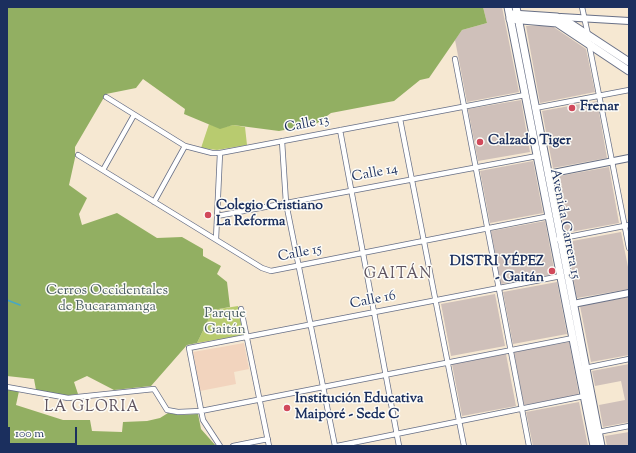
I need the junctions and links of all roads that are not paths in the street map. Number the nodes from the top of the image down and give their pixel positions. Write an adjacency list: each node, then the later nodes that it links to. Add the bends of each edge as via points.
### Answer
1 (582, 7): 5 (street)
2 (509, 13): 3 (main road); 13 (main road, Avenida Carrera 15)
3 (517, 14): 4 (main road); 8 (main road, via 557,23); 17 (main road, Avenida Carrera 15)
4 (557, 17): 5 (street); 7 (main road)
5 (584, 18): 6 (street); 7 (street)
6 (629, 21)
7 (588, 34): 8 (street); 10 (main road)
8 (590, 44): 11 (main road); 14 (street)
9 (455, 59): 16 (street)
10 (629, 62)
11 (629, 71)
12 (629, 90): 14 (street)
13 (525, 95): 16 (street, Calle 13); 25 (main road, Avenida Carrera 15)
14 (600, 96): 17 (street); 27 (street)
15 (106, 97): 18 (street, Calle 13)
16 (463, 107): 19 (street, Calle 13); 28 (street)
17 (535, 108): 30 (main road, Avenida Carrera 15)
18 (134, 115): 22 (street, Calle 13); 29 (street)
19 (400, 119): 20 (street, Calle 13); 31 (street)
20 (340, 130): 21 (street, Calle 13); 32 (street)
21 (282, 141): 23 (street, Calle 13); 34 (street)
22 (185, 146): 23 (street, Calle 13, via 202,152); 33 (street)
23 (220, 153): 36 (street)
24 (78, 155): 29 (street, Calle 15)
25 (537, 156): 28 (street, Calle 14); 35 (main road, Avenida Carrera 15)
26 (629, 158): 27 (street)
27 (612, 161): 30 (street); 37 (street)
28 (475, 168): 31 (street, Calle 14); 38 (street)
29 (103, 170): 33 (street, Calle 15)
30 (548, 174): 35 (main road, Avenida Carrera 15)
31 (412, 179): 32 (street, Calle 14); 41 (street)
32 (351, 191): 34 (street, Calle 14); 43 (street)
33 (154, 202): 39 (street, Calle 15)
34 (286, 203): 36 (street, Calle 14); 44 (street)
35 (552, 215): 38 (street, Calle 15); 40 (main road, Avenida Carrera 15)
36 (217, 216): 39 (street)
37 (627, 225): 40 (street); 42 (street)
38 (486, 228): 41 (street, Calle 15); 46 (street)
39 (216, 239): 44 (street, Calle 15, via 266,270)
40 (557, 239): 45 (main road, Avenida Carrera 15); 49 (main road, Avenida Carrera 15)
41 (424, 241): 43 (street, Calle 15); 48 (street)
42 (629, 248)
43 (363, 253): 44 (street, Calle 15); 51 (street)
44 (299, 266): 52 (street)
45 (561, 276): 46 (street, Calle 16); 54 (main road, Avenida Carrera 15)
46 (498, 288): 48 (street, Calle 16); 55 (street)
47 (629, 293): 49 (street)
48 (435, 301): 51 (street, Calle 16); 57 (street)
49 (573, 304): 58 (main road, Avenida Carrera 15)
50 (242, 309): 53 (street)
51 (374, 313): 52 (street, Calle 16); 59 (street)
52 (310, 325): 53 (street, Calle 16); 61 (street)
53 (247, 337): 63 (street); 65 (street, Calle 16, via 189,348)
54 (573, 338): 55 (street); 62 (main road, Avenida Carrera 15)
55 (510, 350): 57 (street); 64 (street)
56 (629, 359): 58 (street)
57 (447, 362): 59 (street); 66 (street)
58 (585, 368): 68 (main road, Avenida Carrera 15)
59 (386, 375): 61 (street); 69 (street)
60 (7, 387): 65 (street, via 68,398 154,389 164,408 178,412)
61 (323, 387): 63 (street); 74 (street)
62 (584, 396): 64 (street); 78 (main road, Avenida Carrera 15)
63 (260, 400): 65 (street); 70 (street)
64 (521, 409): 66 (street); 77 (street)
65 (201, 411): 71 (street, via 205,424)
66 (459, 422): 69 (street); 76 (street)
67 (629, 426): 68 (street)
68 (598, 432): 79 (main road, Avenida Carrera 15)
69 (397, 434): 74 (street); 75 (street)
70 (268, 439): 72 (street); 73 (street)
71 (220, 446)
72 (233, 446)
73 (269, 446)
74 (336, 446)
75 (400, 446)
76 (464, 446)
77 (528, 446)
78 (594, 446)
79 (600, 446)

